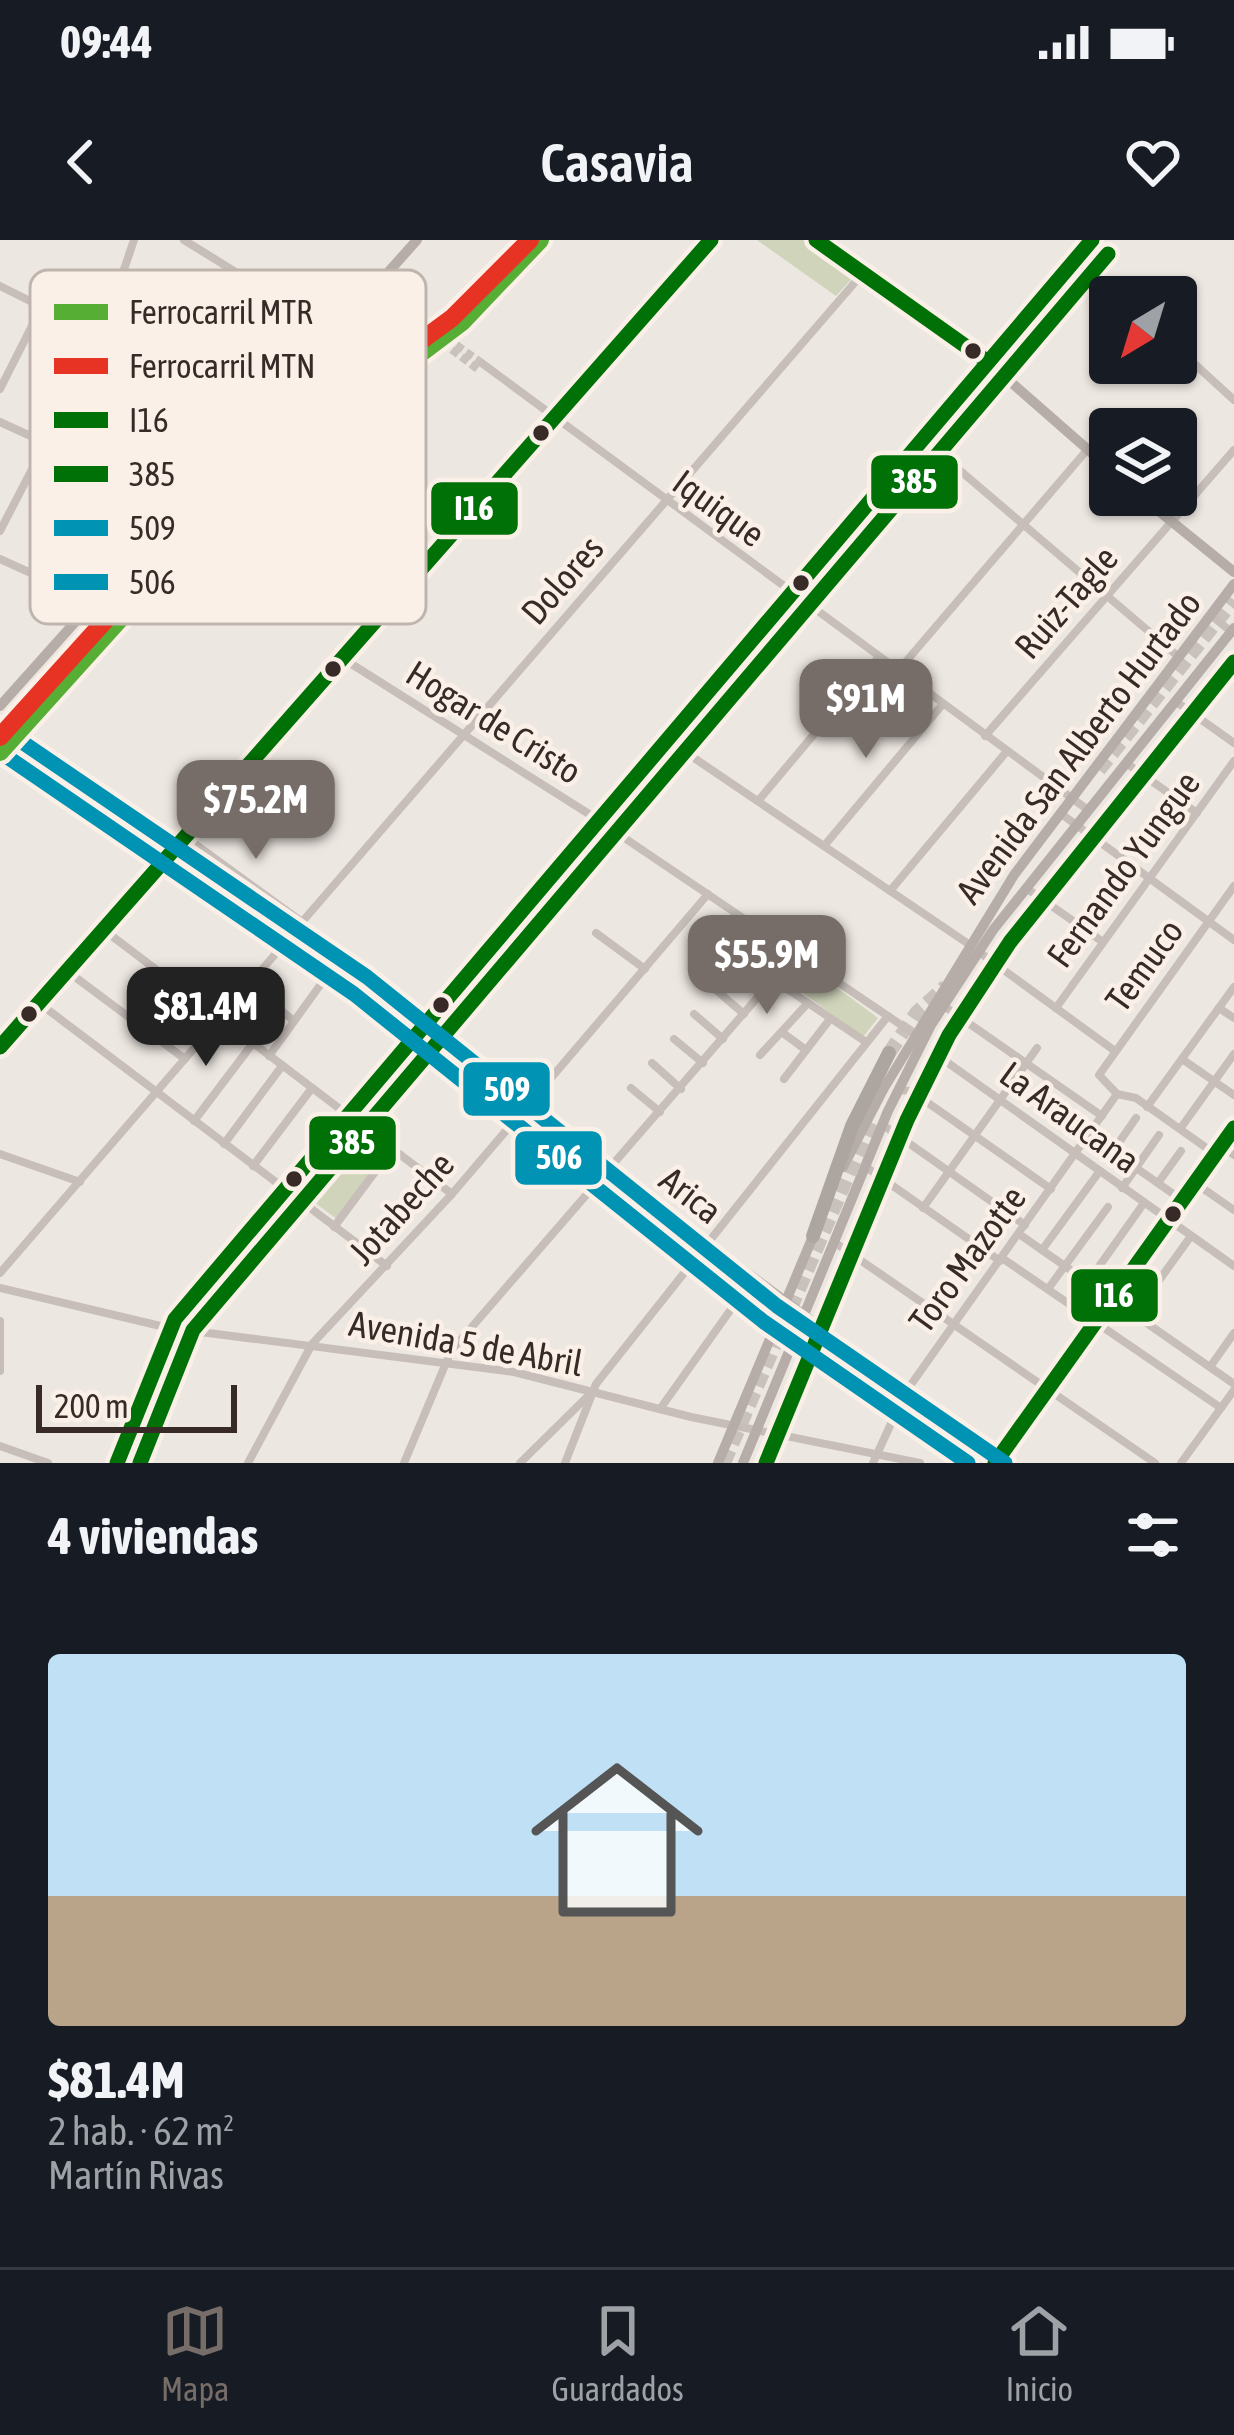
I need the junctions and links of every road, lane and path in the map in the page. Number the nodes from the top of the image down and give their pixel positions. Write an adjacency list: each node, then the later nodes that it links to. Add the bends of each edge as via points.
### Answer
1 (134, 240): 8 (street)
2 (184, 240): 9 (street)
3 (417, 240): 10 (main road)
4 (711, 240): 21 (street)
5 (816, 240): 11 (main road)
6 (1092, 240): 7 (street)
7 (1078, 256): 12 (street); 16 (street)
8 (124, 270)
9 (232, 270)
10 (391, 270)
11 (863, 273): 16 (main road); 28 (street, Dolores)
12 (1099, 276)
13 (0, 286): 14 (street)
14 (30, 300)
15 (30, 330): 19 (street)
16 (988, 362): 24 (street); 25 (main road)
17 (1197, 366): 20 (street)
18 (481, 367): 21 (street, Iquique)
19 (0, 389)
20 (1234, 400)
21 (553, 419): 28 (street, Iquique); 34 (street)
22 (0, 422): 23 (street)
23 (30, 436)
24 (922, 439): 31 (street); 38 (street)
25 (1087, 449): 31 (street)
26 (1234, 450): 30 (street, Ruiz-Tagle)
27 (30, 474): 32 (street)
28 (665, 502): 38 (street, Iquique); 51 (street, Dolores)
29 (1163, 516): 30 (main road)
30 (1171, 523): 35 (main road); 39 (street, Ruiz-Tagle)
31 (1023, 524): 39 (street); 47 (street)
32 (0, 531)
33 (0, 559): 36 (street)
34 (426, 563)
35 (1229, 569): 37 (main road)
36 (30, 572)
37 (1233, 584): 40 (main road, Avenida San Alberto Hurtado)
38 (790, 593): 45 (street, Iquique); 53 (street)
39 (1107, 596): 46 (street); 52 (street, Ruiz-Tagle)
40 (1213, 617): 43 (street); 46 (main road, Avenida San Alberto Hurtado)
41 (73, 624): 50 (main road)
42 (372, 624): 44 (street)
43 (1233, 631): 48 (main road, Avenida San Alberto Hurtado)
44 (342, 658): 51 (street, Hogar de Cristo); 65 (street)
45 (878, 658): 47 (street, Iquique); 59 (street)
46 (1180, 658): 58 (main road, Avenida San Alberto Hurtado)
47 (897, 672): 49 (street, Iquique)
48 (1175, 701): 54 (street); 57 (main road, Avenida San Alberto Hurtado)
49 (942, 705): 52 (street, Iquique); 66 (street)
50 (0, 706)
51 (463, 734): 63 (street, Hogar de Cristo); 73 (street, Dolores)
52 (985, 736): 55 (street, Iquique)
53 (666, 739): 59 (street); 63 (street)
54 (1234, 742)
55 (1007, 752): 58 (street, Iquique); 71 (street)
56 (1234, 761): 62 (street, Fernando Yungue)
57 (1126, 763): 60 (main road, Avenida San Alberto Hurtado); 62 (street)
58 (1070, 796): 60 (street, Iquique); 61 (main road, Avenida San Alberto Hurtado)
59 (758, 801): 66 (street)
60 (1088, 810): 64 (main road, Avenida San Alberto Hurtado)
61 (1059, 812): 64 (street); 80 (main road, Avenida San Alberto Hurtado)
62 (1197, 814): 68 (street, Fernando Yungue)
63 (597, 819): 72 (street, Hogar de Cristo); 104 (street)
64 (1076, 825): 68 (street); 70 (main road, Avenida San Alberto Hurtado)
65 (184, 836): 67 (street); 73 (street)
66 (824, 846): 71 (street)
67 (164, 859): 75 (street); 79 (street)
68 (1149, 879): 74 (street); 78 (street, Fernando Yungue)
69 (1234, 886): 74 (street, Temuco)
70 (1026, 888): 78 (street); 80 (main road, Avenida San Alberto Hurtado)
71 (890, 891): 80 (street)
72 (708, 894): 81 (street, Hogar de Cristo); 83 (street, Jotabeche)
73 (302, 922): 86 (main road)
74 (1208, 922): 77 (street); 114 (street, Temuco)
75 (103, 930): 84 (street); 100 (street)
76 (596, 933): 83 (street)
77 (1234, 940)
78 (1104, 943): 95 (street, Fernando Yungue)
79 (284, 944): 85 (street); 87 (street)
80 (974, 948): 94 (main road, Avenida San Alberto Hurtado); 95 (street); 106 (main road, Avenida San Alberto Hurtado)
81 (796, 953): 88 (street); 99 (street, Hogar de Cristo)
82 (738, 964): 88 (street)
83 (645, 969): 136 (street, Jotabeche)
84 (67, 970): 92 (street); 120 (street)
85 (326, 977): 91 (main road); 103 (street)
86 (367, 977): 91 (main road, Arica, via 222,884); 104 (main road, Arica)
87 (249, 984): 100 (street); 103 (street)
88 (770, 984): 93 (street); 98 (street)
89 (1234, 987): 96 (street)
90 (716, 989): 98 (street)
91 (378, 1001): 104 (main road, Arica)
92 (39, 1003): 111 (street); 132 (street)
93 (808, 1003): 101 (street); 105 (street)
94 (943, 1006): 124 (street); 131 (main road, Avenida San Alberto Hurtado)
95 (1057, 1008): 114 (street)
96 (1219, 1008): 102 (street); 121 (street)
97 (694, 1014): 108 (street)
98 (744, 1014): 108 (street)
99 (888, 1016): 106 (street, Hogar de Cristo); 109 (street)
100 (220, 1018): 110 (street); 120 (street)
101 (830, 1018): 109 (street); 113 (street)
102 (1234, 1018)
103 (294, 1021): 119 (street)
104 (422, 1025): 136 (main road, Arica); 139 (street)
105 (782, 1033): 113 (street); 118 (street)
106 (916, 1035): 178 (main road, Avenida San Alberto Hurtado)
107 (674, 1039): 123 (street)
108 (723, 1039): 123 (street)
109 (866, 1042): 181 (street)
110 (253, 1043): 119 (street); 142 (street)
111 (0, 1047)
112 (1036, 1048): 124 (street)
113 (806, 1050): 126 (street)
114 (1115, 1051): 133 (street, Temuco, via 1099,1077)
115 (889, 1052): 178 (highway)
116 (934, 1053): 135 (street, La Araucana)
117 (1234, 1054): 127 (street)
118 (760, 1055)
119 (269, 1056): 125 (street)
120 (185, 1059): 132 (street)
121 (1182, 1059): 127 (street); 137 (street)
122 (652, 1063): 130 (street)
123 (703, 1063): 130 (street)
124 (1026, 1064): 135 (street); 140 (street)
125 (282, 1066): 128 (street); 149 (street)
126 (784, 1079)
127 (1214, 1082): 134 (street); 145 (street)
128 (312, 1088): 139 (street); 157 (street)
129 (631, 1088): 138 (street)
130 (681, 1088): 138 (street)
131 (898, 1090): 143 (main road, Avenida San Alberto Hurtado); 148 (street, via 914,1092)
132 (156, 1093): 142 (street); 163 (street)
133 (1117, 1094): 137 (street); 140 (street, Toro Mazotte)
134 (1234, 1095)
135 (1000, 1100): 148 (street); 155 (street, La Araucana)
136 (528, 1106): 160 (main road, Arica); 169 (street, Jotabeche)
137 (1148, 1107): 145 (street)
138 (661, 1112): 160 (street)
139 (346, 1115): 150 (street); 168 (street)
140 (1102, 1117): 146 (street, Toro Mazotte)
141 (1136, 1118): 152 (street)
142 (194, 1121): 149 (street)
143 (883, 1125): 158 (main road, Avenida San Alberto Hurtado); 161 (street)
144 (1234, 1128): 151 (street)
145 (1180, 1129): 151 (street)
146 (1089, 1135): 152 (street); 155 (street, Toro Mazotte)
147 (1160, 1135): 159 (street)
148 (975, 1136): 161 (street); 167 (street)
149 (224, 1144): 157 (street)
150 (392, 1149): 169 (street); 176 (street)
151 (1218, 1150): 156 (street); 165 (street)
152 (1113, 1151): 159 (street)
153 (1181, 1151): 164 (street)
154 (0, 1154): 163 (street)
155 (1076, 1154): 162 (street, La Araucana); 167 (street, Toro Mazotte)
156 (1234, 1155)
157 (253, 1166): 168 (street)
158 (866, 1167): 173 (street); 180 (main road, Avenida San Alberto Hurtado)
159 (1136, 1167): 164 (street); 166 (street)
160 (610, 1171): 181 (main road, Arica); 203 (street)
161 (949, 1171): 173 (street); 177 (street)
162 (1099, 1172): 166 (street, La Araucana); 182 (street)
163 (80, 1182): 188 (street)
164 (1158, 1183): 170 (street)
165 (1195, 1183): 170 (street); 174 (street)
166 (1122, 1188): 171 (street, La Araucana)
167 (1051, 1189): 177 (street, Toro Mazotte)
168 (284, 1190): 176 (street); 199 (street)
169 (452, 1194): 185 (street, Jotabeche)
170 (1183, 1200): 175 (street)
171 (1144, 1203): 175 (street, La Araucana); 189 (street)
172 (1108, 1207): 186 (street)
173 (923, 1208): 184 (street)
174 (1233, 1208)
175 (1168, 1220): 179 (street, La Araucana); 193 (street)
176 (334, 1227): 185 (street)
177 (1022, 1229): 182 (street); 184 (street, Toro Mazotte)
178 (813, 1236): 194 (main road, Avenida San Alberto Hurtado)
179 (1191, 1236): 187 (street, La Araucana); 195 (street)
180 (834, 1242): 196 (main road, Avenida San Alberto Hurtado); 200 (street)
181 (705, 1244): 183 (main road, Arica); 207 (street)
182 (1042, 1250): 186 (street)
183 (717, 1253): 190 (main road, Arica); 194 (main road, Arica)
184 (1001, 1260): 192 (street); 200 (street, Toro Mazotte)
185 (386, 1265): 202 (street, Jotabeche)
186 (1064, 1266): 189 (street); 192 (street)
187 (1234, 1266)
188 (0, 1273)
189 (1088, 1282): 193 (street)
190 (749, 1284): 194 (main road, Arica); 211 (street)
191 (0, 1288): 199 (street, Avenida 5 de Abril)
192 (1048, 1289): 198 (street)
193 (1112, 1299): 195 (street); 198 (street)
194 (785, 1305): 196 (main road, Arica); 214 (main road, Avenida San Alberto Hurtado)
195 (1135, 1315): 204 (street)
196 (803, 1319): 209 (main road, Arica); 215 (main road, Avenida San Alberto Hurtado)
197 (0, 1321): 205 (street)
198 (1095, 1322): 208 (street); 210 (street)
199 (169, 1328): 202 (street, Avenida 5 de Abril); 220 (street)
200 (952, 1328): 208 (street); 209 (street, Toro Mazotte)
201 (1234, 1333): 204 (street)
202 (312, 1344): 203 (street, Avenida 5 de Abril); 221 (street, Jotabeche)
203 (446, 1361): 207 (street, Avenida 5 de Abril); 222 (street)
204 (1210, 1367): 206 (street)
205 (0, 1371)
206 (1234, 1387): 210 (street)
207 (592, 1391): 211 (street, Avenida 5 de Abril); 212 (street); 213 (street)
208 (1047, 1391): 218 (street); 229 (street)
209 (905, 1393): 217 (street, Toro Mazotte); 218 (main road, Arica)
210 (1221, 1408): 230 (street)
211 (660, 1409): 214 (street, Avenida 5 de Abril)
212 (567, 1418): 213 (street); 223 (street)
213 (581, 1425): 224 (street)
214 (735, 1425): 215 (street, Avenida 5 de Abril); 225 (main road, Avenida San Alberto Hurtado)
215 (757, 1429): 217 (street, Avenida 5 de Abril); 226 (main road, Avenida San Alberto Hurtado)
216 (0, 1446): 219 (street)
217 (877, 1453): 227 (street, Toro Mazotte); 228 (street, Avenida 5 de Abril)
218 (1000, 1462)
219 (48, 1463)
220 (117, 1463)
221 (248, 1463)
222 (404, 1463)
223 (520, 1463)
224 (565, 1463)
225 (718, 1463)
226 (742, 1463)
227 (873, 1463)
228 (920, 1463)
229 (1155, 1463)
230 (1181, 1463)

